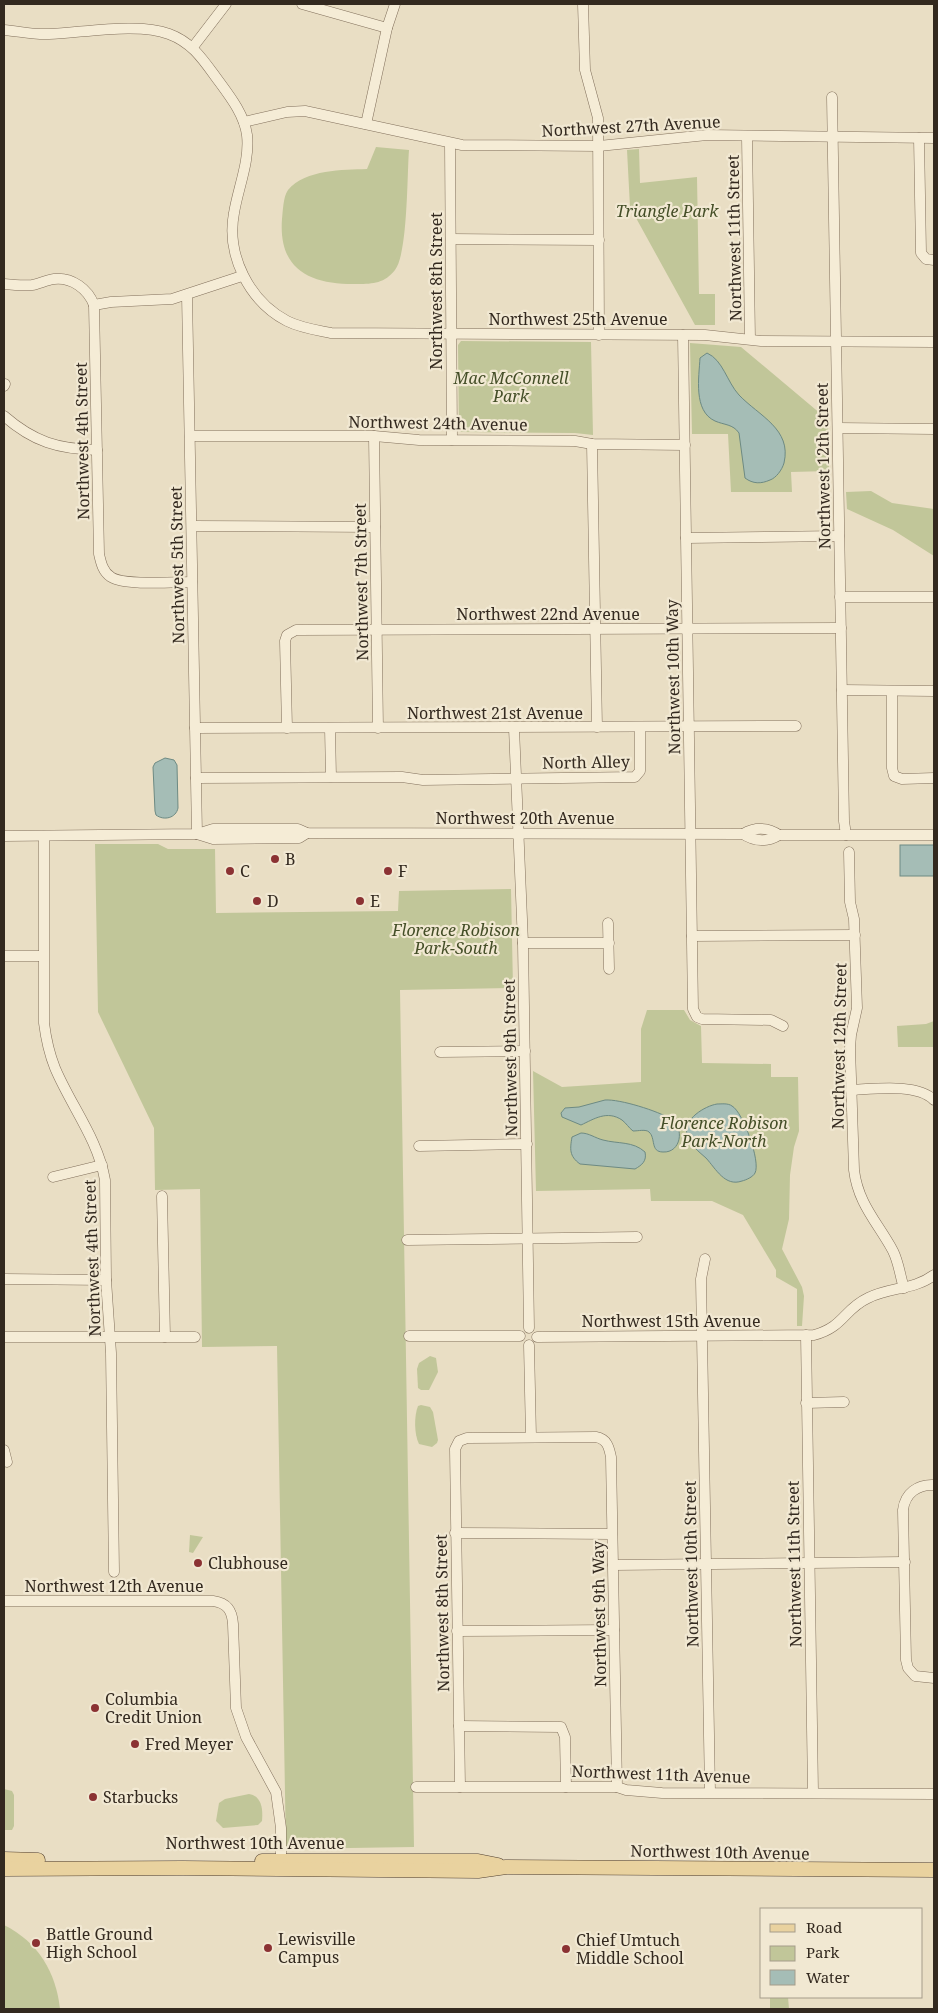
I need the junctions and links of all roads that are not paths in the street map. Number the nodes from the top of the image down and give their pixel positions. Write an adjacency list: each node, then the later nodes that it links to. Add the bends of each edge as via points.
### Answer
1 (226, 4): 7 (street)
2 (302, 4): 5 (street)
3 (395, 4): 5 (street)
4 (583, 4): 16 (street, via 585,70 597,110)
5 (386, 28): 10 (street)
6 (4, 30): 7 (street, via 46,34 147,30 168,33)
7 (193, 47): 9 (street, via 233,101)
8 (832, 97): 12 (street, Northwest 12th Street)
9 (244, 122): 10 (street, Northwest 27th Avenue, via 296,111); 20 (street, via 247,146 232,228)
10 (366, 124): 15 (street, Northwest 27th Avenue)
11 (747, 137): 12 (street, Northwest 27th Avenue); 16 (street, Northwest 27th Avenue, via 679,136); 27 (street, Northwest 11th Street)
12 (833, 137): 13 (street, Northwest 27th Avenue); 28 (street, Northwest 12th Street)
13 (919, 138): 14 (street, Northwest 27th Avenue); 19 (street, via 921,253 926,259)
14 (934, 138)
15 (450, 143): 16 (street, Northwest 27th Avenue); 17 (street, Northwest 8th Street)
16 (599, 146): 18 (street)
17 (451, 239): 18 (street); 24 (street, Northwest 8th Street)
18 (599, 240): 25 (street)
19 (934, 260)
20 (242, 276): 22 (street); 24 (street, Northwest 25th Avenue, via 268,307 303,328 331,333)
21 (4, 284): 23 (street, via 32,285 54,279 67,280 83,288)
22 (187, 295): 23 (street, via 159,301); 33 (street, Northwest 5th Street)
23 (94, 305): 38 (street, Northwest 4th Street)
24 (451, 333): 25 (street, Northwest 25th Avenue); 35 (street, Northwest 8th Street)
25 (599, 335): 26 (street, Northwest 25th Avenue)
26 (683, 335): 27 (street, Northwest 25th Avenue); 37 (street, Northwest 10th Way)
27 (750, 339): 28 (street, Northwest 25th Avenue)
28 (836, 341): 29 (street, Northwest 25th Avenue); 31 (street, Northwest 12th Street)
29 (934, 342)
30 (4, 416): 38 (street, via 44,443 68,449)
31 (838, 428): 32 (street); 41 (street, Northwest 12th Street)
32 (934, 429)
33 (190, 436): 34 (street, Northwest 24th Avenue); 39 (street, Northwest 5th Street)
34 (374, 436): 35 (street, Northwest 24th Avenue); 40 (street, Northwest 7th Street)
35 (452, 440): 36 (street, Northwest 24th Avenue, via 575,441)
36 (592, 444): 37 (street, Northwest 24th Avenue); 47 (street)
37 (685, 445): 42 (street, Northwest 10th Way)
38 (97, 450): 43 (street, Northwest 4th Street, via 99,554 103,568 112,578 124,582)
39 (192, 526): 40 (street); 43 (street, Northwest 5th Street)
40 (374, 527): 49 (street, Northwest 7th Street)
41 (839, 536): 42 (street); 44 (street, Northwest 12th Street)
42 (686, 538): 48 (street, Northwest 10th Way)
43 (192, 582): 56 (street, Northwest 5th Street)
44 (840, 597): 45 (street); 46 (street, Northwest 12th Street)
45 (934, 597)
46 (841, 628): 48 (street, Northwest 22nd Avenue); 50 (street, Northwest 12th Street)
47 (595, 629): 48 (street, Northwest 22nd Avenue); 49 (street, Northwest 22nd Avenue); 61 (street)
48 (687, 629): 55 (street, Northwest 10th Way)
49 (377, 630): 57 (street, Northwest 22nd Avenue, via 296,630 287,634); 59 (street, Northwest 7th Street)
50 (842, 690): 51 (street); 69 (street, Northwest 12th Street)
51 (892, 691): 52 (street); 65 (street, via 894,776 902,779)
52 (934, 691)
53 (796, 726): 55 (street, Northwest 21st Avenue)
54 (640, 727): 55 (street, Northwest 21st Avenue); 61 (street, Northwest 21st Avenue); 64 (street, North Alley, via 640,771 635,777)
55 (689, 727): 67 (street, Northwest 10th Way)
56 (195, 728): 57 (street, Northwest 21st Avenue); 63 (street, Northwest 5th Street)
57 (287, 728): 58 (street, Northwest 21st Avenue)
58 (330, 728): 59 (street, Northwest 21st Avenue); 62 (street)
59 (378, 728): 60 (street, Northwest 21st Avenue)
60 (514, 728): 61 (street, Northwest 21st Avenue); 64 (street, Northwest 9th Street)
61 (597, 728)
62 (331, 777): 63 (street, North Alley); 64 (street, North Alley, via 423,780)
63 (196, 778): 68 (street, Northwest 5th Street)
64 (516, 778): 66 (street, Northwest 9th Street)
65 (934, 778)
66 (519, 833): 67 (street, Northwest 20th Avenue); 68 (street, Northwest 20th Avenue, via 307,833 299,838 213,839); 77 (street, Northwest 9th Street)
67 (690, 833): 69 (street, Northwest 20th Avenue, via 744,834 751,840 772,840 780,834); 76 (street, Northwest 10th Way)
68 (196, 834): 71 (street, Northwest 20th Avenue)
69 (846, 835): 72 (street, Northwest 20th Avenue)
70 (4, 836): 71 (street, Northwest 20th Avenue)
71 (44, 836): 80 (street, Northwest 4th Street)
72 (934, 836)
73 (849, 852): 75 (street, Northwest 12th Street, via 850,902)
74 (608, 923): 78 (street)
75 (855, 935): 76 (street); 85 (street, Northwest 12th Street, via 857,1008 851,1035)
76 (692, 936): 82 (street, Northwest 10th Way, via 693,1009 697,1018 771,1020)
77 (523, 944): 78 (street); 83 (street, Northwest 9th Street)
78 (609, 944): 81 (street)
79 (4, 956): 80 (street)
80 (43, 956): 89 (street, Northwest 4th Street, via 47,1046 55,1068 96,1145)
81 (609, 969)
82 (783, 1026)
83 (525, 1050): 84 (street); 87 (street, Northwest 9th Street)
84 (440, 1052)
85 (851, 1090): 86 (street, via 914,1090); 99 (street, Northwest 12th Street, via 857,1187 895,1256)
86 (933, 1098)
87 (527, 1144): 88 (street); 93 (street, Northwest 9th Street)
88 (419, 1146)
89 (102, 1165): 90 (street); 98 (street, Northwest 4th Street, via 106,1197)
90 (53, 1177)
91 (162, 1196): 105 (street)
92 (637, 1237): 93 (street)
93 (528, 1238): 94 (street); 100 (street, Northwest 9th Street)
94 (407, 1240)
95 (705, 1260): 101 (street, Northwest 10th Street, via 701,1279)
96 (934, 1275): 99 (street, Northwest 15th Avenue)
97 (4, 1279): 98 (street)
98 (106, 1280): 109 (street, Northwest 4th Street)
99 (904, 1288): 102 (street, Northwest 15th Avenue, via 875,1294 858,1304 832,1329)
100 (529, 1328): 104 (street); 107 (street, via 536,1331)
101 (703, 1335): 102 (street, Northwest 15th Avenue); 107 (street, Northwest 15th Avenue); 121 (street, Northwest 10th Street)
102 (806, 1335): 112 (street, Northwest 11th Street)
103 (409, 1336): 104 (street)
104 (520, 1336): 110 (street, via 522,1342)
105 (165, 1337): 106 (street); 109 (street)
106 (195, 1337)
107 (537, 1337): 110 (street)
108 (4, 1338): 109 (street)
109 (109, 1338): 123 (street, Northwest 4th Street)
110 (529, 1345): 113 (street)
111 (844, 1402): 112 (street)
112 (806, 1403): 120 (street, Northwest 11th Street)
113 (531, 1437): 117 (street, Northwest 8th Street, via 467,1438 459,1441 454,1452); 118 (street, Northwest 9th Way, via 608,1439)
114 (4, 1450): 115 (street)
115 (7, 1462)
116 (934, 1486): 119 (street, via 919,1487 905,1501)
117 (456, 1533): 118 (street); 126 (street, Northwest 8th Street)
118 (612, 1534): 122 (street, Northwest 9th Way)
119 (905, 1562): 120 (street); 127 (street, via 906,1660 915,1676)
120 (808, 1563): 121 (street); 134 (street, Northwest 11th Street)
121 (706, 1564): 122 (street); 133 (street, Northwest 10th Street)
122 (613, 1565): 125 (street, Northwest 9th Way)
123 (114, 1572)
124 (4, 1600): 137 (street, Northwest 12th Avenue, via 213,1601 228,1607 232,1616 234,1691 239,1719 276,1792)
125 (614, 1630): 126 (street); 132 (street, Northwest 9th Way)
126 (457, 1631): 128 (street, Northwest 8th Street)
127 (934, 1678)
128 (459, 1726): 130 (street, Northwest 8th Street); 131 (street, via 561,1727 565,1737)
129 (416, 1787): 130 (street, Northwest 11th Avenue)
130 (460, 1787): 131 (street, Northwest 11th Avenue)
131 (566, 1787): 132 (street, Northwest 11th Avenue)
132 (617, 1787): 133 (street, Northwest 11th Avenue, via 645,1792)
133 (710, 1792): 134 (street, Northwest 11th Avenue)
134 (813, 1792): 135 (street, Northwest 11th Avenue)
135 (934, 1794)
136 (4, 1859): 137 (main road, Northwest 10th Avenue)
137 (281, 1860): 138 (main road, Northwest 10th Avenue, via 478,1861)
138 (506, 1867): 139 (main road, Northwest 10th Avenue, via 478,1871); 140 (main road, Northwest 10th Avenue)
139 (4, 1869)
140 (934, 1870)

